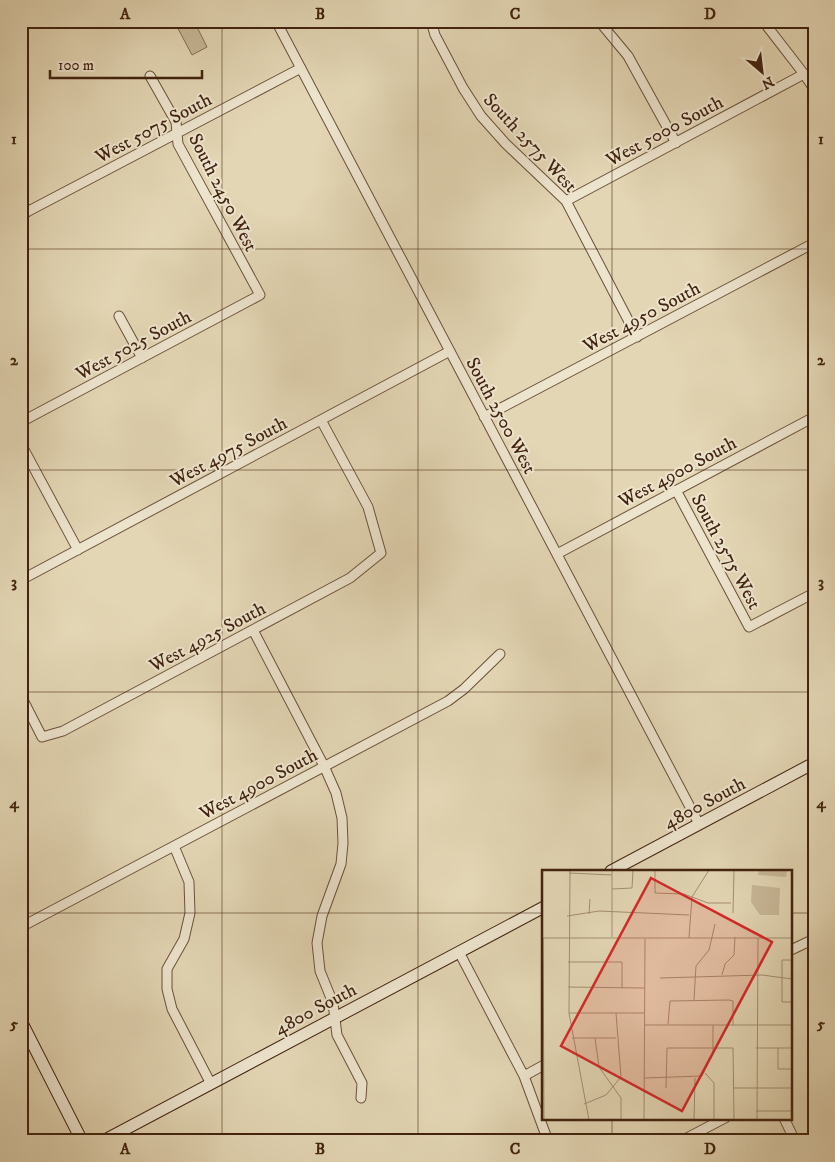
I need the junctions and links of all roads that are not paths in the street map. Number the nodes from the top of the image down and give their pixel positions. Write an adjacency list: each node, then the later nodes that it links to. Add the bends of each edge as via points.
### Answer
1 (276, 21): 5 (street, South 2500 West)
2 (431, 21): 12 (street, South 2575 West, via 463,88 482,116 506,144)
3 (599, 21): 10 (street, via 628,56)
4 (763, 21): 6 (street)
5 (300, 68): 9 (street, West 5075 South); 18 (street, South 2500 West)
6 (804, 74): 8 (street); 10 (street, West 5000 South)
7 (150, 76): 9 (street, South 2450 West, via 176,122)
8 (814, 89)
9 (177, 134): 13 (street, West 5075 South); 15 (street, South 2450 West, via 178,144)
10 (676, 142): 12 (street, West 5000 South)
11 (21, 200): 13 (street)
12 (566, 201): 17 (street, South 2575 West)
13 (24, 213)
14 (814, 243): 17 (street, West 4950 South)
15 (260, 295): 19 (street, West 5025 South)
16 (119, 316): 19 (street)
17 (637, 337): 20 (street, West 4950 South)
18 (450, 351): 20 (street, South 2500 West); 22 (street, West 4975 South)
19 (142, 358): 23 (street, West 5025 South)
20 (484, 417): 27 (street, South 2500 West)
21 (814, 418): 25 (street, West 4900 South)
22 (320, 420): 26 (street, West 4975 South); 30 (street, West 4925 South, via 368,507 381,553 350,578)
23 (21, 422)
24 (21, 444): 26 (street)
25 (676, 490): 27 (street, West 4900 South); 29 (street, South 2575 West, via 749,627)
26 (78, 550): 28 (street, West 4975 South)
27 (557, 554): 35 (street, South 2500 West)
28 (21, 580)
29 (814, 593)
30 (253, 630): 32 (street, West 4925 South, via 63,731 42,737); 34 (street)
31 (500, 654): 34 (street, West 4900 South, via 448,700)
32 (21, 696)
33 (814, 763): 35 (main road, 4800 South)
34 (324, 766): 36 (street, West 4900 South); 43 (street, via 336,793 343,843 341,864 322,916 317,943 320,971 333,1004)
35 (699, 824): 37 (main road, 4800 South)
36 (174, 846): 39 (street, West 4900 South); 47 (street, via 189,882 190,913 184,939 167,969 167,989 172,1009)
37 (613, 870)
38 (542, 908): 42 (main road, 4800 South)
39 (21, 927)
40 (814, 939): 41 (street)
41 (792, 950)
42 (459, 952): 43 (main road, 4800 South); 46 (street)
43 (334, 1018): 47 (main road, 4800 South); 48 (street, via 337,1035 362,1083)
44 (21, 1021): 51 (main road)
45 (542, 1066): 46 (street)
46 (524, 1076): 53 (street)
47 (211, 1084): 52 (main road, 4800 South)
48 (361, 1098)
49 (721, 1120): 54 (street)
50 (785, 1120): 55 (street)
51 (82, 1141)
52 (104, 1141)
53 (548, 1141)
54 (681, 1141)
55 (795, 1141)

